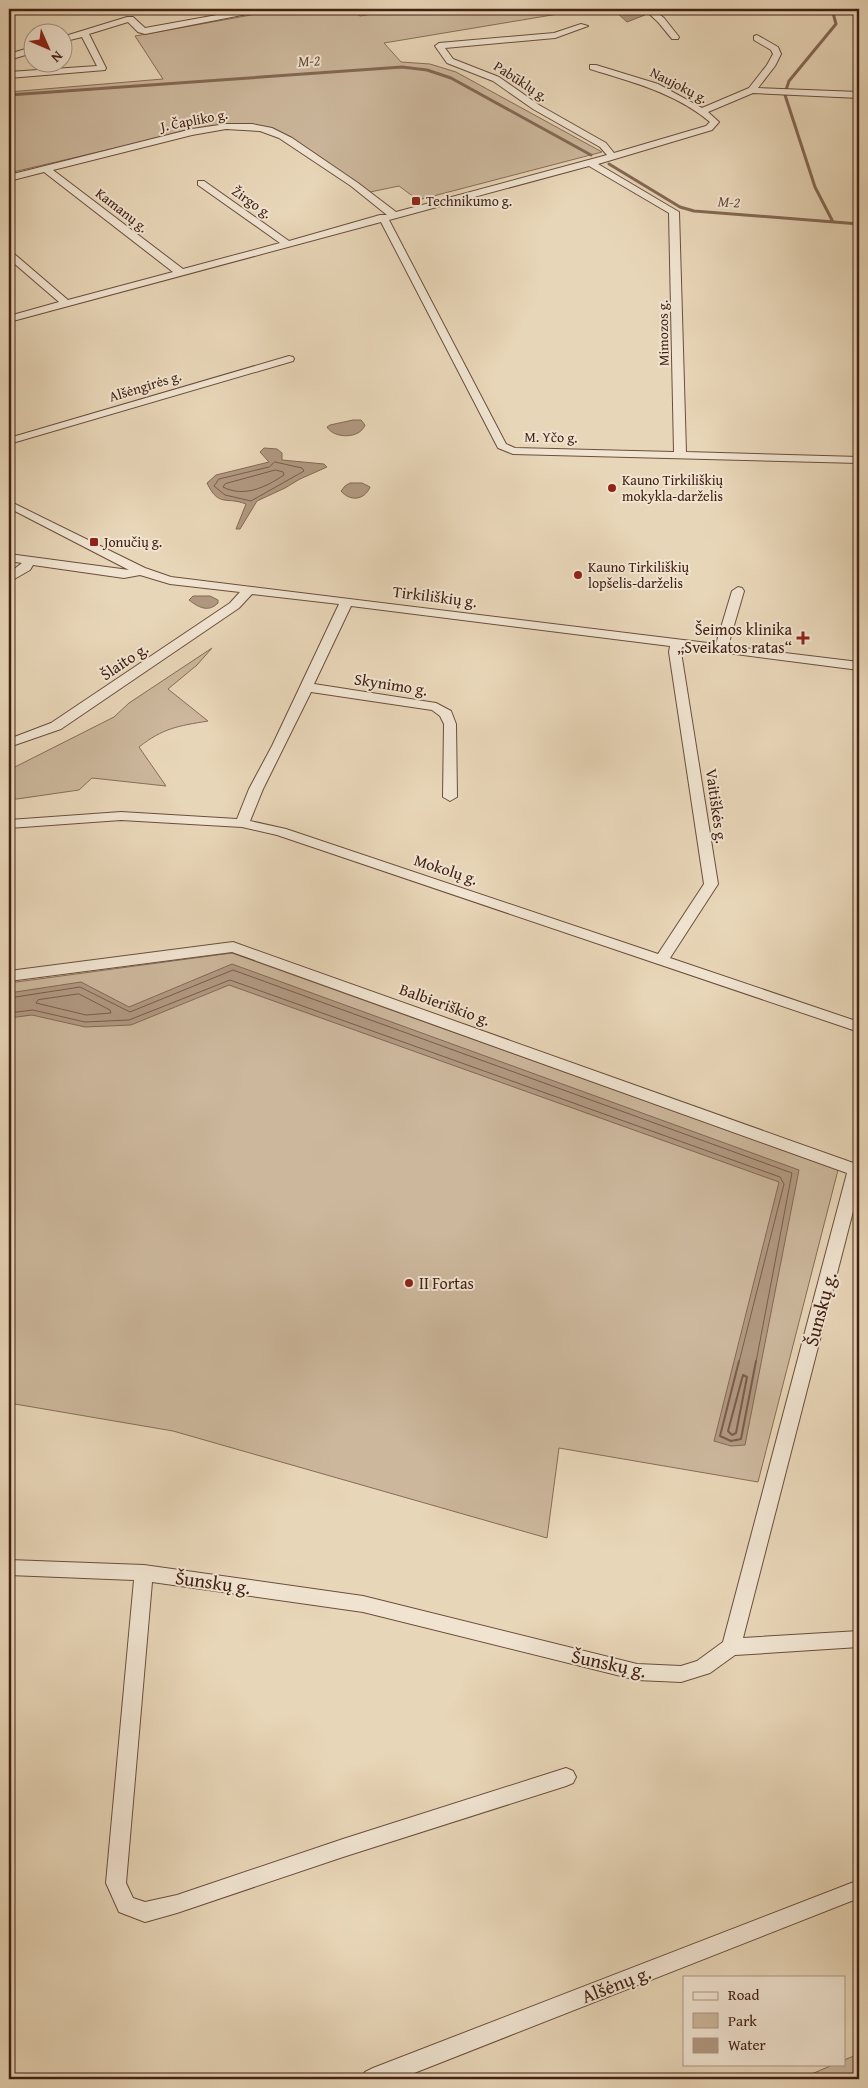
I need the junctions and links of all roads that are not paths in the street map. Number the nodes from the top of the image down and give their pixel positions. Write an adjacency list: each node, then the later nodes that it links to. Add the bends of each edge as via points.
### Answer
1 (26, 9): 4 (street)
2 (262, 9): 6 (street, via 145,31 130,19)
3 (648, 9): 7 (street)
4 (9, 14)
5 (584, 26): 17 (street, Pabūklų g., via 555,36 439,46 450,61 496,79 536,107 603,145)
6 (84, 33): 8 (street); 13 (street, via 102,68)
7 (674, 36)
8 (72, 37)
9 (757, 38): 14 (street, via 777,54 772,66)
10 (22, 53): 11 (street)
11 (9, 57)
12 (593, 67): 16 (street, Naujokų g., via 655,86)
13 (9, 75)
14 (752, 90): 15 (street); 16 (street)
15 (859, 95)
16 (702, 111): 17 (street, Naujokų g., via 715,122 709,128)
17 (612, 156): 18 (street)
18 (590, 163): 22 (street); 30 (street, Mimozos g., via 674,212)
19 (46, 169): 20 (street, J. Čapliko g.); 22 (street, J. Čapliko g., via 214,127 251,126 279,134 341,175); 25 (street, Kamanų g.)
20 (9, 178)
21 (202, 184): 23 (street, Žirgo g.)
22 (388, 216): 23 (street); 30 (street, M. Yčo g., via 502,446 513,451)
23 (287, 244): 25 (street)
24 (9, 254): 26 (street)
25 (181, 273): 26 (street)
26 (67, 304): 27 (street)
27 (9, 319)
28 (289, 359): 29 (street, Alšėngirės g.)
29 (9, 441)
30 (680, 454): 31 (street, M. Yčo g.)
31 (859, 460)
32 (9, 504): 35 (street)
33 (9, 558): 34 (street, Tirkiliškių g.)
34 (29, 562): 35 (street, Tirkiliškių g., via 124,574); 36 (street)
35 (141, 571): 37 (street, Tirkiliškių g., via 170,580)
36 (9, 578)
37 (247, 590): 39 (street, Tirkiliškių g.); 44 (street, Šlaito g., via 246,596 224,613 56,726)
38 (738, 591): 41 (street)
39 (347, 602): 40 (street, Tirkiliškių g.); 43 (street)
40 (677, 644): 41 (street, Tirkiliškių g.); 48 (street, Vaitiškės g., via 675,652 711,884)
41 (721, 649): 42 (street, Tirkiliškių g.)
42 (859, 666)
43 (306, 687): 45 (street, Skynimo g., via 436,707 446,714 450,724); 46 (street)
44 (9, 743)
45 (450, 797)
46 (242, 823): 47 (street, Mokolų g., via 121,816); 48 (street, Mokolų g., via 281,832)
47 (9, 824)
48 (662, 960): 50 (street, Mokolų g.)
49 (9, 976): 51 (street, Balbieriškio g., via 233,947)
50 (859, 1026)
51 (858, 1170): 55 (street, Šunskų g.)
52 (9, 1567): 53 (street, Šunskų g.)
53 (144, 1573): 55 (street, Šunskų g., via 363,1604 637,1672 681,1674 702,1666); 56 (street, via 116,1883 126,1905 145,1912 177,1904)
54 (859, 1639): 55 (street)
55 (731, 1647)
56 (566, 1777)
57 (859, 1889): 58 (street, Alšėnų g.)
58 (373, 2079)

